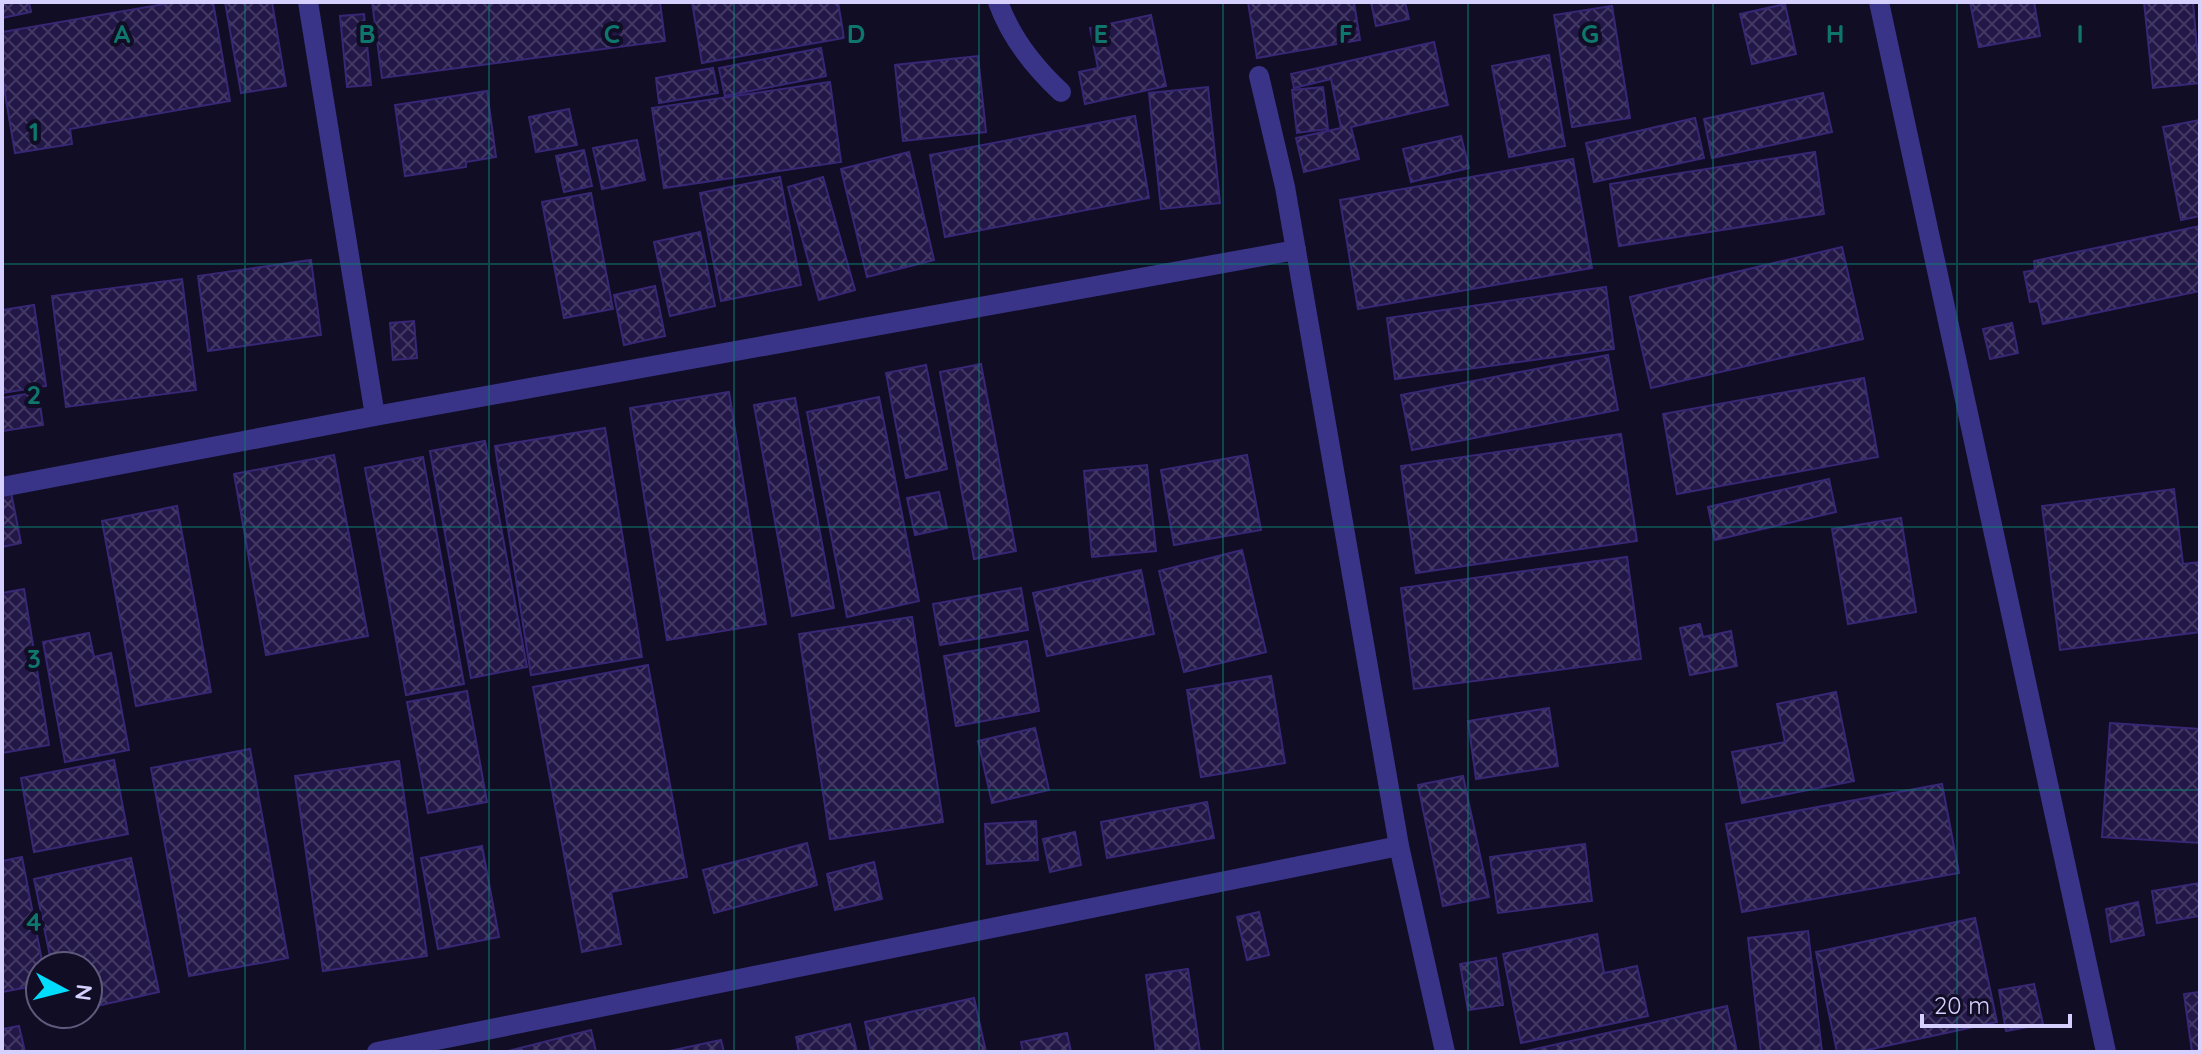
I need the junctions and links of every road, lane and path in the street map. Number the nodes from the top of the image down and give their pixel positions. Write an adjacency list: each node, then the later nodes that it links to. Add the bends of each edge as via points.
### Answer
1 (308, 2): 7 (street)
2 (998, 2): 5 (street, via 1024,52)
3 (1879, 2): 12 (street)
4 (1259, 76): 6 (street)
5 (1061, 92)
6 (1296, 250): 7 (street); 9 (street)
7 (375, 416): 8 (street)
8 (2, 487)
9 (1399, 846): 10 (street); 11 (street)
10 (377, 1052)
11 (1445, 1052)
12 (2106, 1052)

